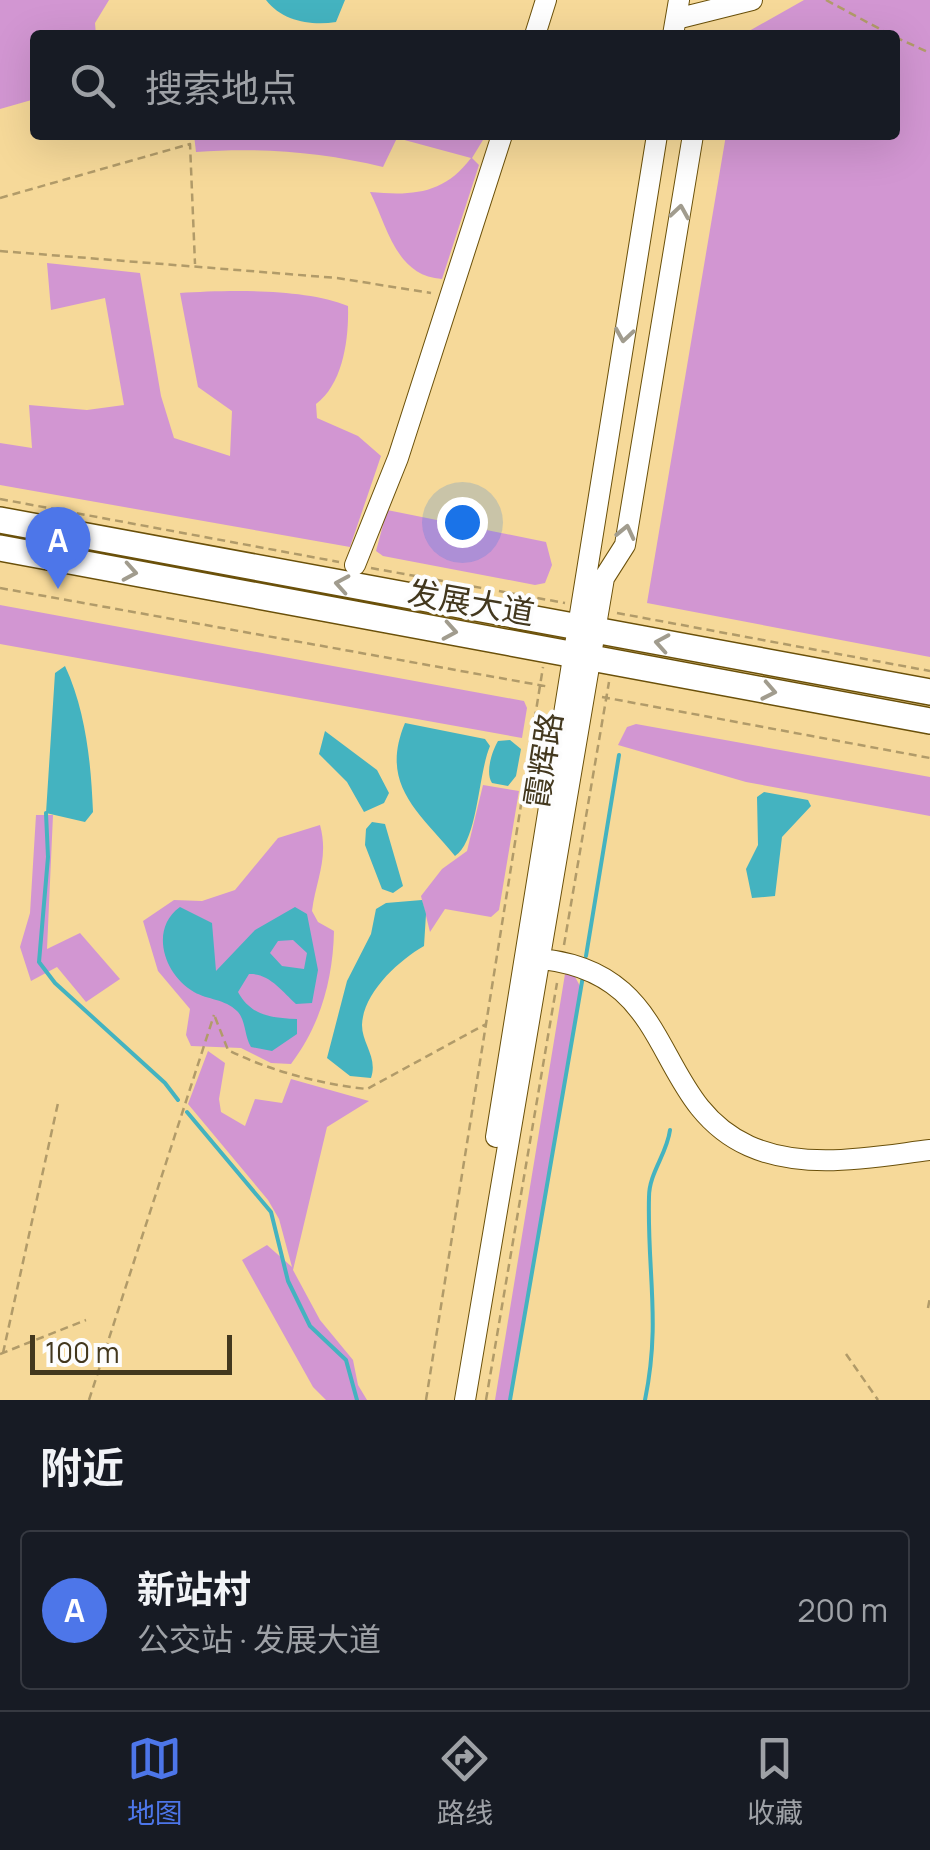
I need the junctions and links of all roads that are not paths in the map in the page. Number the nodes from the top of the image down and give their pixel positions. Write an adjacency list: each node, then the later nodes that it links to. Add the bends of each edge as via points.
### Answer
1 (546, 0): 5 (street)
2 (752, 0): 3 (street)
3 (714, 5): 4 (street); 6 (street)
4 (676, 18)
5 (537, 30)
6 (710, 30)
7 (500, 140): 12 (street, via 398,458)
8 (656, 140): 13 (street, 霞辉路, one-way to 13)
9 (692, 140): 13 (street, 霞辉路, one-way to 9, via 625,545)
10 (0, 520): 13 (main road, 发展大道, one-way to 10)
11 (0, 548): 14 (main road, 发展大道, one-way to 14)
12 (355, 564)
13 (586, 618): 14 (street, 霞辉路); 15 (main road, 发展大道, one-way to 13)
14 (580, 655): 16 (main road, 发展大道, one-way to 16); 17 (street, 霞辉路)
15 (930, 692)
16 (930, 722)
17 (542, 959): 18 (street, via 606,978 633,998 693,1095 726,1133 751,1147 794,1159); 19 (street, 霞辉路); 20 (street, 霞辉路)
18 (930, 1150)
19 (452, 1400)
20 (465, 1400)

